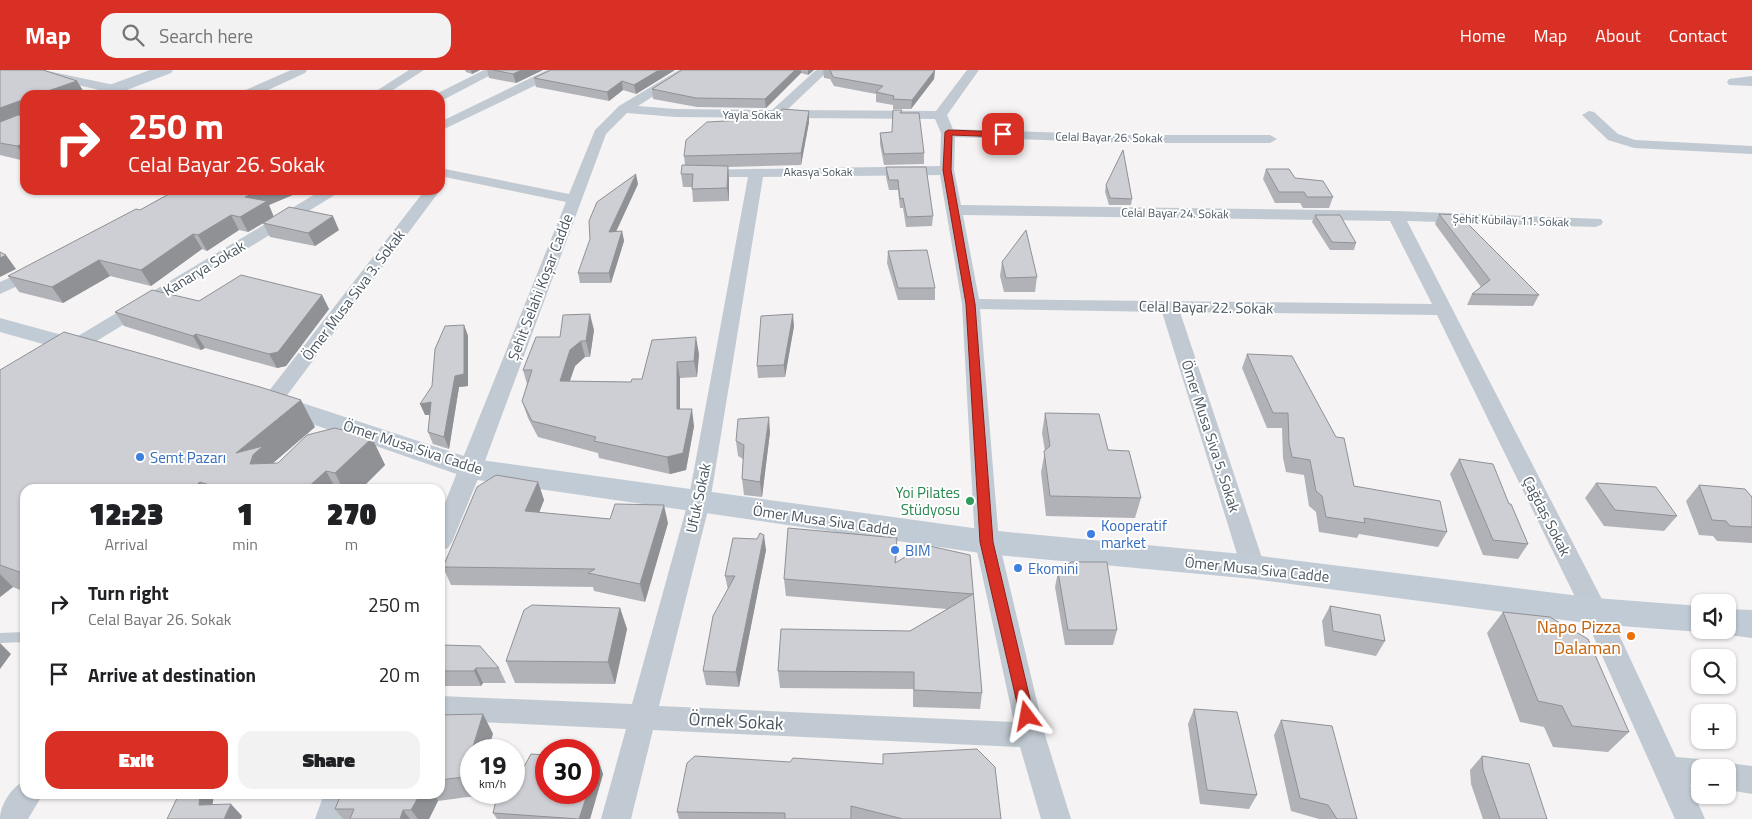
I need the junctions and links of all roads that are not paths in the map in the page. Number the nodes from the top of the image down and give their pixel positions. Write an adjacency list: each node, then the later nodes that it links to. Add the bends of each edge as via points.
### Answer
1 (26, 70): 12 (street)
2 (165, 70): 13 (main road)
3 (301, 70): 14 (street)
4 (418, 70): 15 (street)
5 (494, 70): 16 (street)
6 (557, 70): 21 (street)
7 (688, 70): 17 (street, Şehit Selahi Koşar Cadde)
8 (823, 70): 18 (street)
9 (973, 70): 20 (street)
10 (1752, 81): 11 (main road)
11 (1735, 82)
12 (100, 90)
13 (112, 90)
14 (257, 90)
15 (384, 90)
16 (445, 94)
17 (624, 109): 18 (street, Yayla Sokak); 30 (street, Şehit Selahi Koşar Cadde, via 600,133)
18 (775, 114): 20 (street, Yayla Sokak)
19 (1589, 115): 23 (street, via 1621,141 1648,146)
20 (944, 124): 22 (street, Celal Bayar 26. Sokak, via 1129,139); 24 (street)
21 (445, 126)
22 (1270, 138)
23 (1752, 150)
24 (947, 170): 25 (street, Akasya Sokak); 31 (street)
25 (756, 172): 26 (street, Akasya Sokak); 45 (street, Ufuk Sokak)
26 (688, 173)
27 (445, 177): 30 (street)
28 (325, 195): 40 (street, Kanarya Sokak)
29 (429, 195): 43 (street, Ömer Musa Siva 3. Sokak)
30 (573, 199): 44 (street, Şehit Selahi Koşar Cadde)
31 (955, 210): 32 (street, Celal Bayar 24. Sokak); 36 (street)
32 (1396, 216): 33 (street, Şehit Kubilay 11. Sokak); 38 (street, Çağdaş Sokak)
33 (1595, 222)
34 (53, 262): 35 (street)
35 (0, 289)
36 (971, 304): 37 (street, Celal Bayar 22. Sokak); 47 (street)
37 (1169, 306): 38 (street, Celal Bayar 22. Sokak); 48 (street, Ömer Musa Siva 5. Sokak)
38 (1442, 310): 49 (street, Çağdaş Sokak)
39 (0, 325): 40 (main road)
40 (71, 348): 41 (main road)
41 (112, 356)
42 (244, 393): 43 (main road, Ömer Musa Siva Cadde)
43 (272, 401): 44 (main road, Ömer Musa Siva Cadde, via 332,434)
44 (471, 469): 45 (main road, Ömer Musa Siva Cadde); 46 (street, Şehit Selahi Koşar Cadde)
45 (700, 502): 47 (main road, Ömer Musa Siva Cadde); 56 (street, Ufuk Sokak)
46 (445, 530)
47 (987, 542): 48 (main road, Ömer Musa Siva Cadde); 57 (street)
48 (1253, 567): 49 (main road, Ömer Musa Siva Cadde)
49 (1595, 610): 50 (main road, Ömer Musa Siva Cadde); 58 (street, Çağdaş Sokak)
50 (1691, 619)
51 (1736, 623): 52 (main road)
52 (1752, 624)
53 (0, 638): 54 (lane)
54 (20, 638)
55 (445, 708): 56 (street, Örnek Sokak)
56 (644, 716): 57 (street, Örnek Sokak); 66 (street, Ufuk Sokak)
57 (1031, 735): 67 (street)
58 (1667, 769): 59 (street); 68 (street, Çağdaş Sokak)
59 (1691, 772)
60 (1736, 778): 61 (street)
61 (1752, 780)
62 (25, 799): 64 (street)
63 (337, 799): 65 (street)
64 (11, 819)
65 (330, 819)
66 (616, 819)
67 (1056, 819)
68 (1690, 819)

